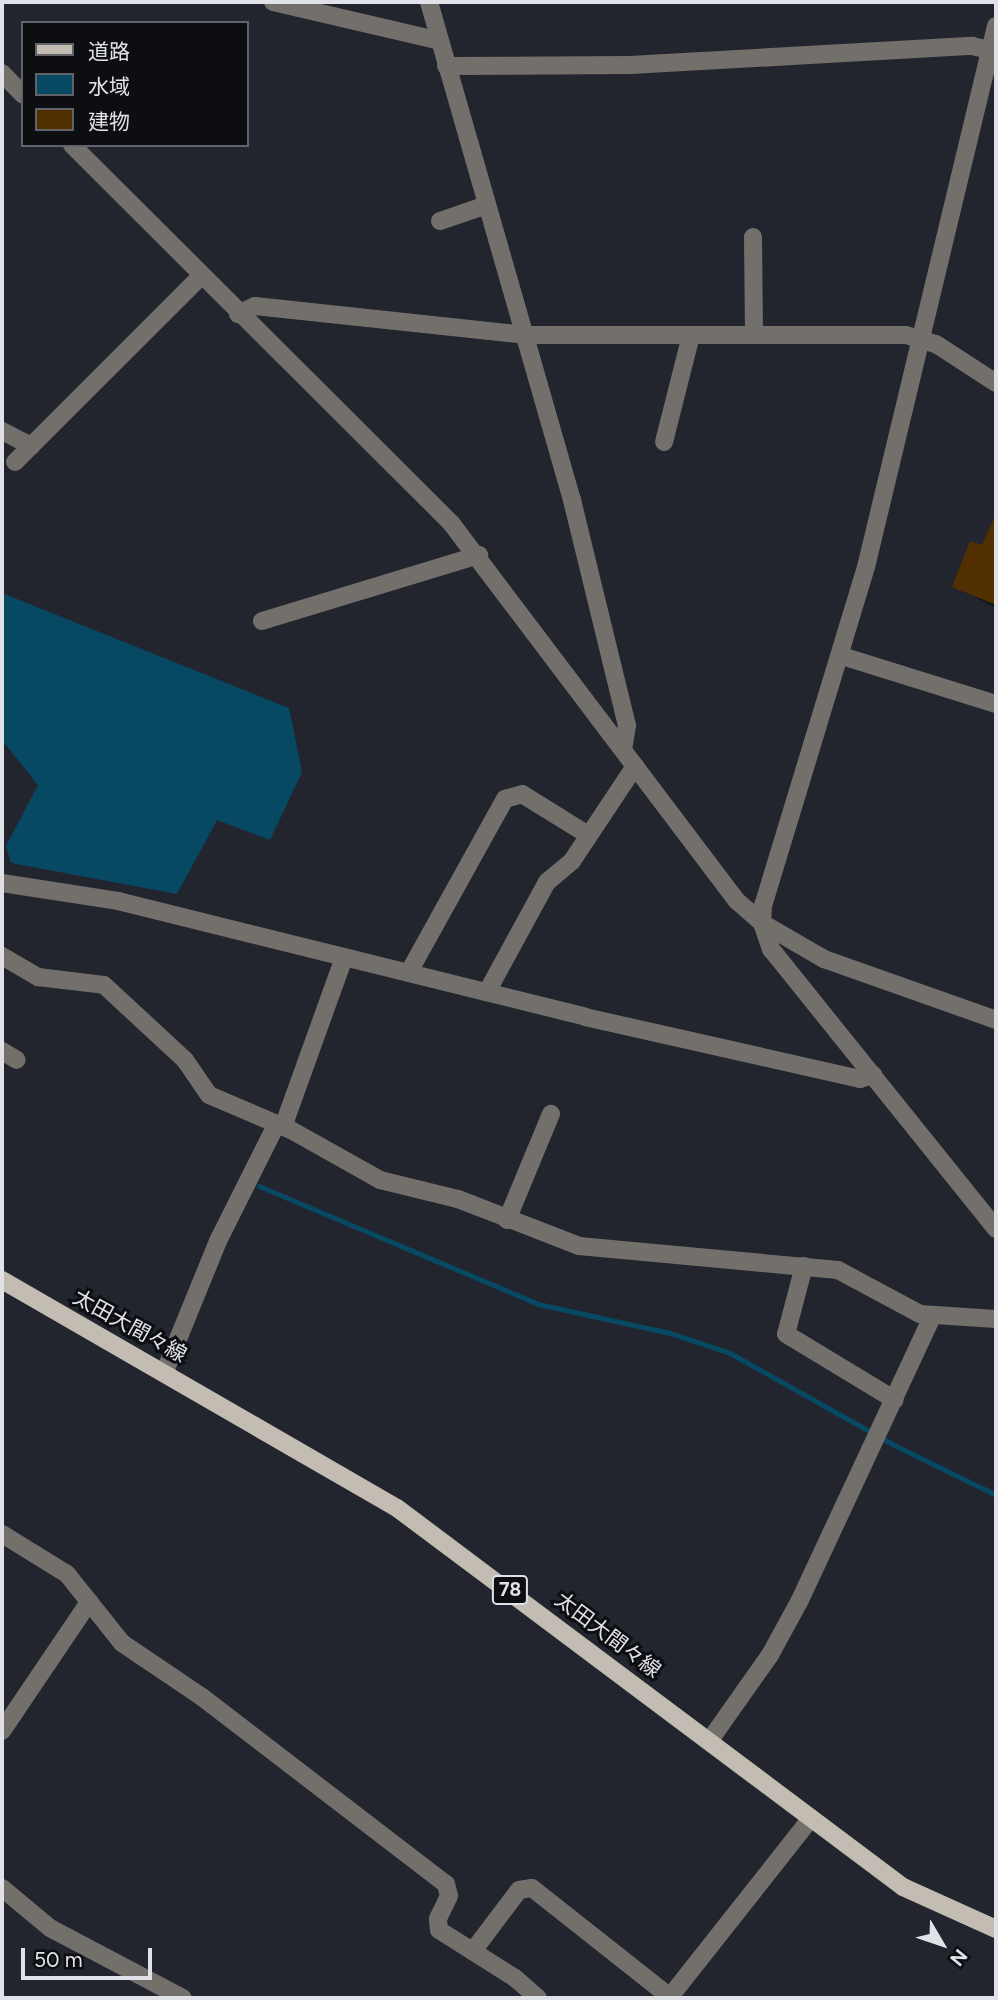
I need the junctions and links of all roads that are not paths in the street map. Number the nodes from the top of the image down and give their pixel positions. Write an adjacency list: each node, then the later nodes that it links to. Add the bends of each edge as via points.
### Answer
1 (273, 2): 4 (street)
2 (429, 2): 4 (street)
3 (996, 26): 5 (street)
4 (440, 41): 6 (street)
5 (990, 50): 6 (street, via 972,46 630,65); 18 (street)
6 (446, 66): 10 (street)
7 (2, 73): 8 (street)
8 (21, 93)
9 (74, 147): 13 (street)
10 (487, 205): 11 (street); 15 (street)
11 (440, 221)
12 (753, 237): 17 (street)
13 (201, 276): 14 (street); 22 (street)
14 (238, 314): 15 (street, via 255,306); 24 (street, via 424,494)
15 (526, 335): 16 (street); 28 (street, via 572,500 626,725)
16 (691, 335): 17 (street); 21 (street)
17 (754, 335): 18 (street)
18 (921, 338): 19 (street); 26 (street)
19 (996, 383)
20 (2, 431): 22 (street)
21 (664, 442)
22 (31, 446): 23 (street)
23 (15, 462)
24 (478, 555): 25 (street); 28 (street)
25 (262, 621)
26 (842, 656): 27 (street); 32 (street, via 763,905)
27 (996, 704)
28 (623, 749): 29 (street)
29 (635, 766): 30 (street); 32 (street, via 723,884)
30 (588, 835): 35 (street, via 522,794 505,799); 36 (street, via 572,861 547,882)
31 (2, 883): 34 (street, via 118,901)
32 (762, 923): 37 (street, via 824,958); 38 (street, via 771,949)
33 (2, 956): 40 (street, via 38,977 104,985 185,1060 209,1095)
34 (344, 958): 35 (street); 40 (street)
35 (409, 972): 36 (street)
36 (486, 992): 38 (street, via 860,1079)
37 (996, 1020)
38 (873, 1075): 42 (street)
39 (551, 1114): 41 (street)
40 (279, 1126): 41 (street, via 380,1180 458,1199); 47 (street, via 218,1241)
41 (507, 1220): 43 (street, via 579,1246 608,1251)
42 (996, 1229)
43 (804, 1266): 45 (street, via 846,1272); 48 (street, via 786,1335)
44 (2, 1280): 47 (main road, 太田大間々線 / 78)
45 (932, 1317): 46 (street); 48 (street)
46 (996, 1319)
47 (165, 1371): 52 (main road, 太田大間々線 / 78, via 397,1508)
48 (895, 1400): 52 (street, via 800,1601 770,1655)
49 (2, 1534): 50 (street, via 67,1574)
50 (89, 1602): 51 (street); 56 (street, via 122,1643 202,1697 446,1884 449,1896 438,1919 439,1930)
51 (2, 1731)
52 (710, 1740): 53 (main road, 太田大間々線 / 78)
53 (811, 1818): 55 (main road, 太田大間々線 / 78, via 903,1887); 57 (street)
54 (2, 1888): 58 (street, via 50,1928)
55 (996, 1929)
56 (472, 1951): 57 (street, via 519,1890 532,1888); 59 (street)
57 (669, 1997)
58 (183, 1998)
59 (538, 1998)

